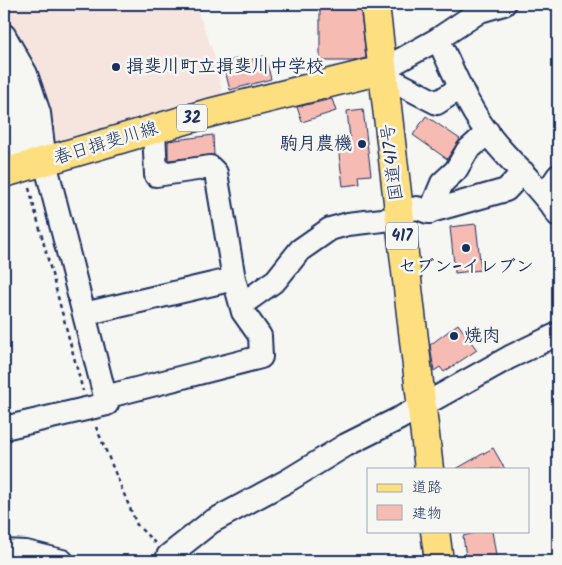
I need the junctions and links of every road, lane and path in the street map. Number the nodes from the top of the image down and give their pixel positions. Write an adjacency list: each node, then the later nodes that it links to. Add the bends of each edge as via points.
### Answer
1 (375, 4): 7 (main road, 国道417号 / 417)
2 (504, 4): 3 (street)
3 (459, 13): 5 (street)
4 (4, 35): 11 (street, via 26,74 37,106)
5 (438, 39): 7 (street); 8 (street)
6 (4, 75): 11 (street, via 18,111)
7 (382, 76): 8 (street, via 437,103); 9 (main road, 春日揖斐川線 / 32, via 209,113); 16 (main road, 国道417号 / 417)
8 (461, 87): 10 (street)
9 (154, 129): 11 (main road, 春日揖斐川線 / 32); 18 (street, via 156,175 210,167 216,173)
10 (488, 132): 12 (street); 15 (street, via 467,151 456,170 442,183)
11 (24, 167): 20 (street)
12 (523, 172): 14 (street); 15 (street, via 506,190)
13 (558, 176): 14 (street)
14 (545, 194): 17 (street)
15 (430, 212): 16 (street, via 416,208)
16 (399, 215): 19 (street, via 330,229 300,250 276,280); 23 (main road, 国道417号 / 417)
17 (558, 215)
18 (234, 279): 19 (street); 20 (street)
19 (241, 305): 22 (street, via 260,336 261,357)
20 (84, 314): 22 (street)
21 (558, 334): 23 (street)
22 (106, 400): 24 (street)
23 (422, 404): 25 (main road, 国道417号 / 417); 29 (street, via 211,522 168,556)
24 (4, 428)
25 (429, 468)
26 (435, 532): 30 (main road)
27 (4, 551): 28 (street, via 26,552)
28 (62, 561)
29 (171, 561)
30 (439, 561)

